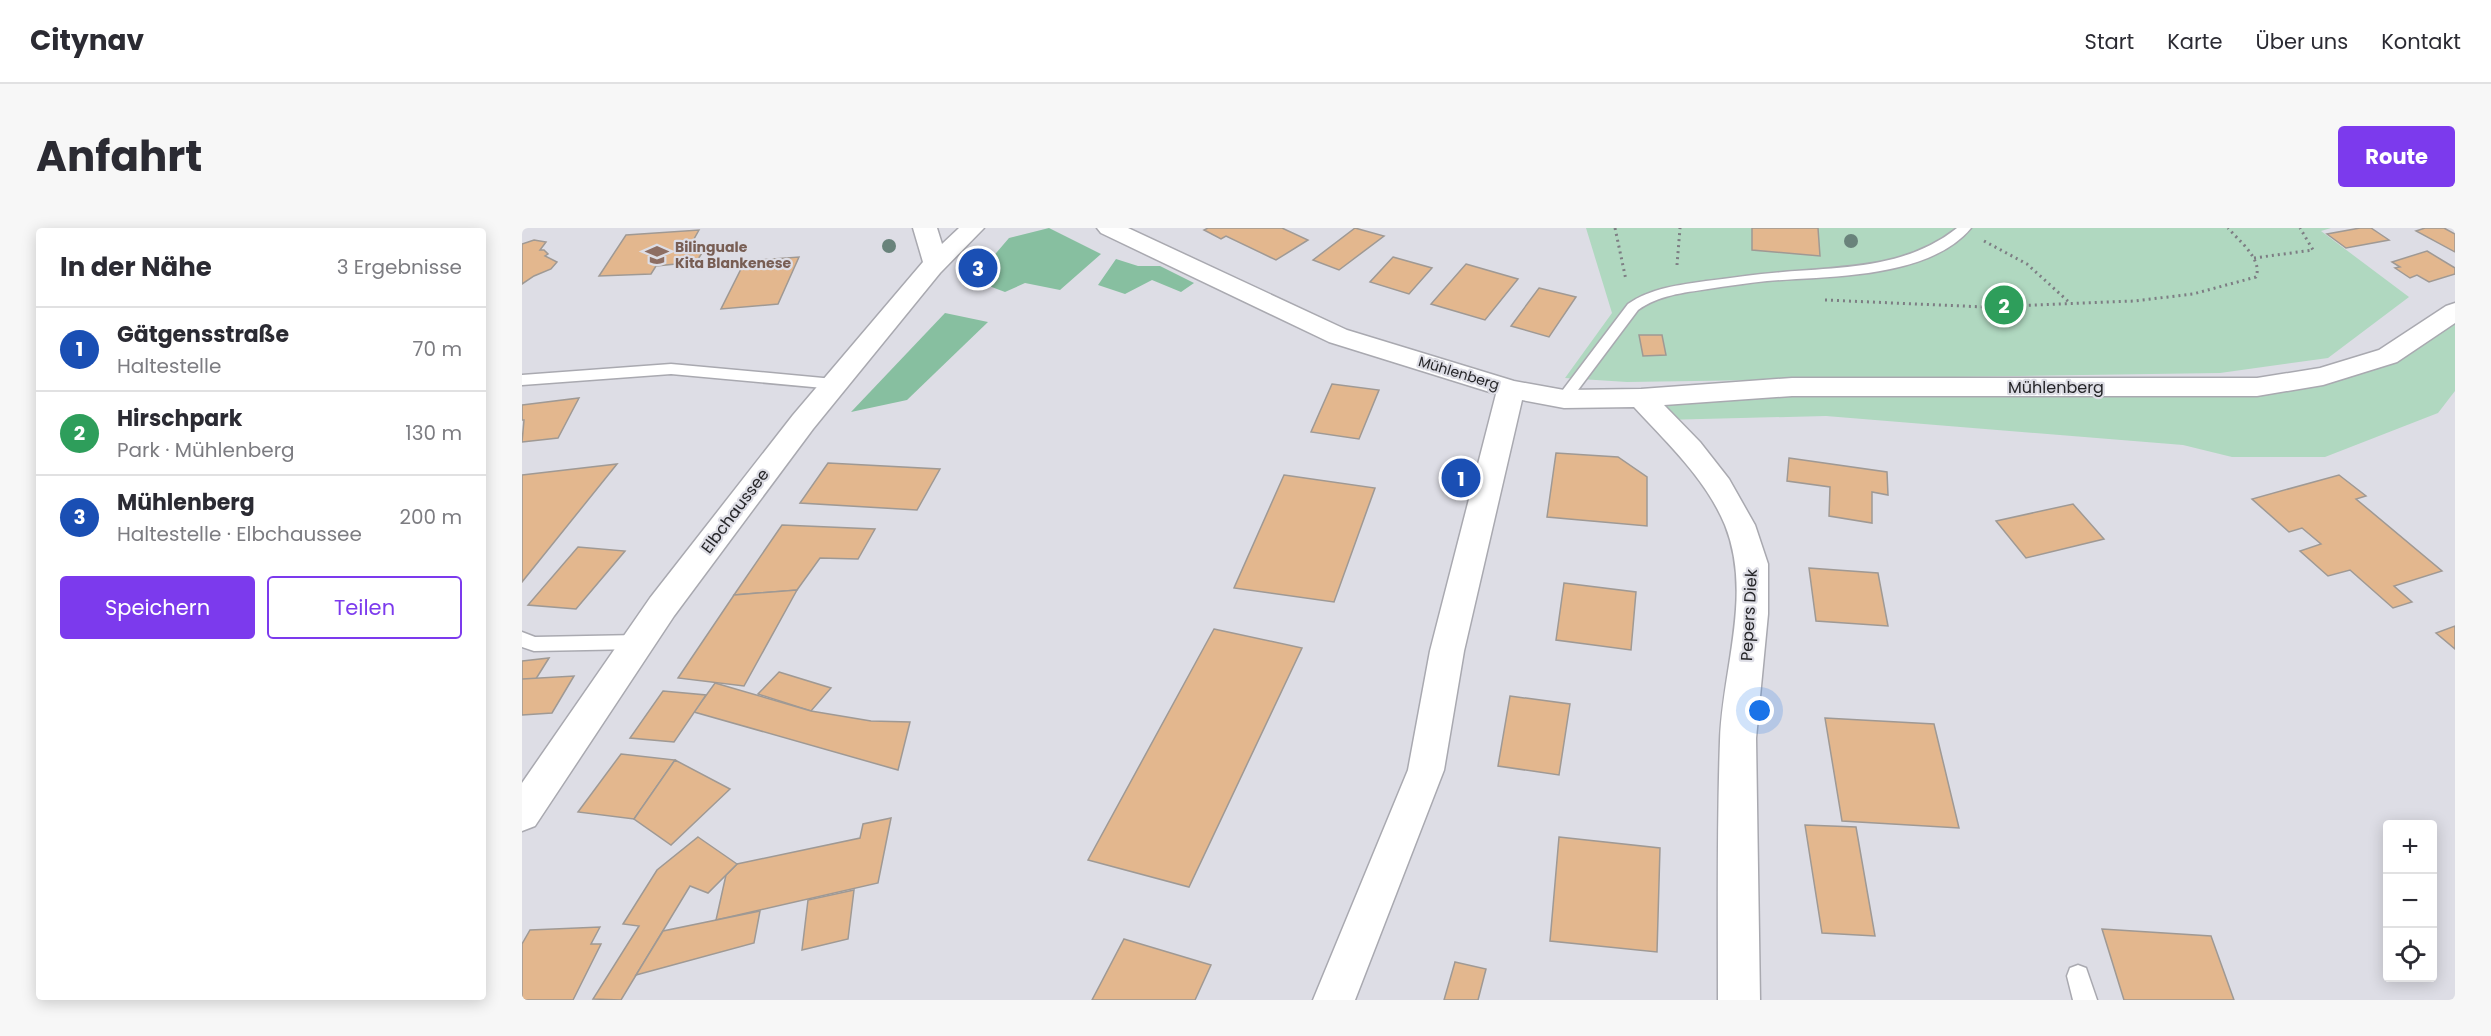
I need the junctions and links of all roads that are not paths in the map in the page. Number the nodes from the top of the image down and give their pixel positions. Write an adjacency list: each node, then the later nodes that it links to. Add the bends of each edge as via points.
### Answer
1 (925, 228): 5 (street)
2 (972, 228): 5 (street, Elbchaussee)
3 (1109, 228): 9 (street, Mühlenberg, via 1338,336)
4 (1964, 229): 11 (lane, via 1936,249 1912,258 1859,269 1676,290 1649,298 1633,307)
5 (936, 264): 8 (street, Elbchaussee)
6 (2455, 311): 10 (street, Mühlenberg, via 2388,356 2323,376 2257,387 1792,387)
7 (522, 381): 8 (lane, via 671,369)
8 (834, 384): 13 (street, Elbchaussee)
9 (1511, 388): 11 (street); 16 (street, via 1448,651 1426,770)
10 (1641, 398): 11 (street); 17 (street, Pepers Diek, via 1690,449 1718,486 1740,525 1752,564 1752,614 1738,738)
11 (1564, 399)
12 (522, 639): 13 (lane, via 534,644)
13 (638, 642): 14 (street, Elbchaussee)
14 (522, 814)
15 (2078, 975): 18 (lane)
16 (1334, 1000)
17 (1739, 1000)
18 (2085, 1000)

